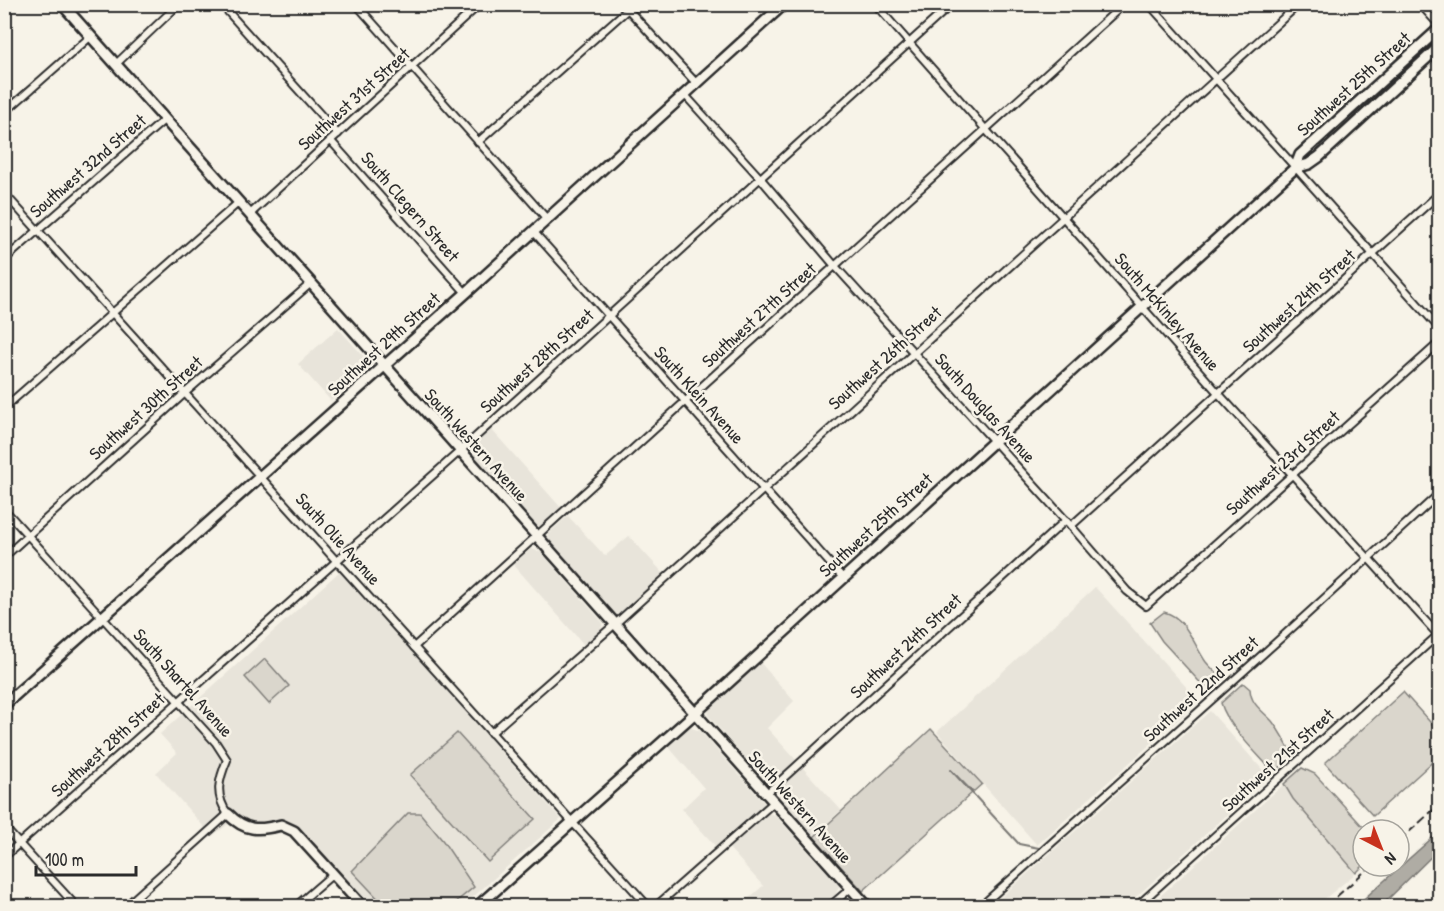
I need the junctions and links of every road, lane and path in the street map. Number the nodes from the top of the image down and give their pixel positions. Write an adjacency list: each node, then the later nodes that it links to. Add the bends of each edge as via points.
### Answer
1 (62, 4): 15 (main road, South Western Avenue)
2 (179, 4): 18 (street)
3 (221, 4): 26 (street)
4 (356, 4): 19 (street)
5 (480, 4): 19 (street, Southwest 31st Street)
6 (784, 4): 21 (main road, Southwest 29th Street)
7 (874, 4): 16 (street, South McKinley Avenue)
8 (952, 4): 16 (street, Southwest 28th Street)
9 (1124, 4): 25 (street, Southwest 27th Street)
10 (1149, 4): 20 (street)
11 (1299, 4): 20 (street, Southwest 26th Street)
12 (1420, 4): 14 (street)
13 (626, 7): 21 (street); 28 (street)
14 (1440, 27): 29 (main road, Southwest 25th Street, via 1300,155)
15 (90, 37): 18 (main road, South Western Avenue); 23 (street)
16 (908, 44): 25 (street, South McKinley Avenue); 30 (street, Southwest 28th Street)
17 (1440, 46): 29 (main road, Southwest 25th Street, via 1319,157)
18 (115, 64): 24 (main road, South Western Avenue)
19 (411, 68): 26 (street, Southwest 31st Street); 28 (street)
20 (1216, 79): 29 (street); 35 (street, Southwest 26th Street)
21 (697, 84): 22 (main road, Southwest 29th Street)
22 (685, 94): 30 (street, South Douglas Avenue); 36 (main road, Southwest 29th Street)
23 (4, 113)
24 (164, 120): 33 (main road, South Western Avenue); 37 (street, Southwest 32nd Street)
25 (986, 130): 35 (street, South McKinley Avenue); 41 (street, Southwest 27th Street)
26 (338, 134): 27 (street, Southwest 31st Street)
27 (331, 141): 34 (street, Southwest 31st Street); 43 (street, South Clegern Street)
28 (478, 142): 36 (street)
29 (1295, 168): 39 (street); 44 (main road, Southwest 25th Street)
30 (761, 179): 41 (street, South Douglas Avenue); 46 (street, Southwest 28th Street)
31 (4, 193): 37 (street, South Olie Avenue)
32 (1440, 193): 39 (street, Southwest 24th Street)
33 (238, 203): 34 (main road, South Western Avenue); 45 (street)
34 (249, 216): 42 (main road, South Western Avenue)
35 (1064, 217): 44 (street, South McKinley Avenue); 49 (street, Southwest 26th Street)
36 (547, 219): 38 (main road, Southwest 29th Street)
37 (37, 230): 40 (street, Southwest 32nd Street); 45 (street, South Olie Avenue)
38 (533, 231): 43 (main road, Southwest 29th Street); 46 (street, South Klein Avenue)
39 (1373, 254): 47 (street); 52 (street, Southwest 24th Street)
40 (4, 260)
41 (836, 266): 49 (street, South Douglas Avenue); 53 (street, Southwest 27th Street)
42 (310, 284): 50 (main road, South Western Avenue); 51 (street, Southwest 30th Street)
43 (466, 293): 50 (main road, Southwest 29th Street)
44 (1142, 306): 52 (street, South McKinley Avenue); 55 (main road, Southwest 25th Street)
45 (112, 312): 51 (street, South Olie Avenue); 54 (street)
46 (609, 316): 53 (street, South Klein Avenue); 56 (street, Southwest 28th Street)
47 (1440, 329)
48 (1440, 342): 57 (street, Southwest 23rd Street)
49 (913, 351): 55 (street, South Douglas Avenue); 59 (street, Southwest 26th Street)
50 (383, 367): 56 (main road, South Western Avenue); 58 (main road, Southwest 29th Street)
51 (185, 393): 58 (street, South Olie Avenue); 64 (street, Southwest 30th Street)
52 (1220, 393): 57 (street, South McKinley Avenue); 63 (street, Southwest 24th Street)
53 (685, 403): 59 (street, South Klein Avenue); 65 (street, Southwest 27th Street)
54 (4, 408)
55 (994, 440): 62 (street, South Douglas Avenue); 69 (main road, Southwest 25th Street)
56 (459, 452): 65 (main road, South Western Avenue); 68 (street, Southwest 28th Street)
57 (1293, 474): 67 (street, South McKinley Avenue); 70 (street, Southwest 23rd Street)
58 (261, 476): 68 (street, South Olie Avenue); 71 (main road, Southwest 29th Street)
59 (762, 489): 69 (street, South Klein Avenue); 72 (street, Southwest 26th Street)
60 (1440, 493): 67 (street, Southwest 22nd Street)
61 (4, 509): 64 (street, South Shartel Avenue)
62 (1066, 520): 63 (street, South Douglas Avenue); 79 (street, Southwest 24th Street)
63 (1071, 526): 70 (street, South Douglas Avenue, via 1127,591)
64 (29, 535): 66 (street, Southwest 30th Street); 71 (street, South Shartel Avenue)
65 (537, 538): 72 (main road, South Western Avenue); 74 (street, Southwest 27th Street)
66 (4, 557)
67 (1368, 557): 73 (street, South McKinley Avenue); 97 (street, Southwest 22nd Street)
68 (337, 561): 74 (street, South Olie Avenue); 75 (street, Southwest 28th Street)
69 (843, 578): 77 (main road, Southwest 25th Street)
70 (1146, 606)
71 (103, 618): 75 (street, South Shartel Avenue); 76 (main road, Southwest 29th Street)
72 (614, 625): 77 (main road, South Western Avenue); 78 (street, Southwest 26th Street)
73 (1439, 636): 98 (street, Southwest 21st Street)
74 (414, 647): 78 (street, South Olie Avenue)
75 (179, 702): 81 (street, South Shartel Avenue, via 227,760 218,794); 84 (street, Southwest 28th Street)
76 (4, 705)
77 (694, 714): 79 (main road, South Western Avenue); 82 (main road, Southwest 25th Street)
78 (491, 733): 82 (street, South Olie Avenue)
79 (766, 794): 80 (main road, South Western Avenue)
80 (774, 802): 87 (main road, South Western Avenue); 94 (street)
81 (228, 814): 86 (main road, via 247,827 262,830 281,825 294,831); 89 (street)
82 (572, 822): 92 (main road, Southwest 25th Street); 93 (street, South Olie Avenue)
83 (4, 827): 84 (street)
84 (19, 844): 85 (street, Southwest 28th Street); 88 (street)
85 (4, 857)
86 (333, 874): 90 (street); 91 (main road)
87 (851, 888): 95 (street); 96 (main road, South Western Avenue)
88 (76, 906)
89 (126, 906)
90 (296, 906)
91 (362, 906)
92 (478, 906)
93 (648, 906)
94 (656, 906)
95 (830, 906)
96 (867, 906)
97 (981, 906)
98 (1137, 906)

